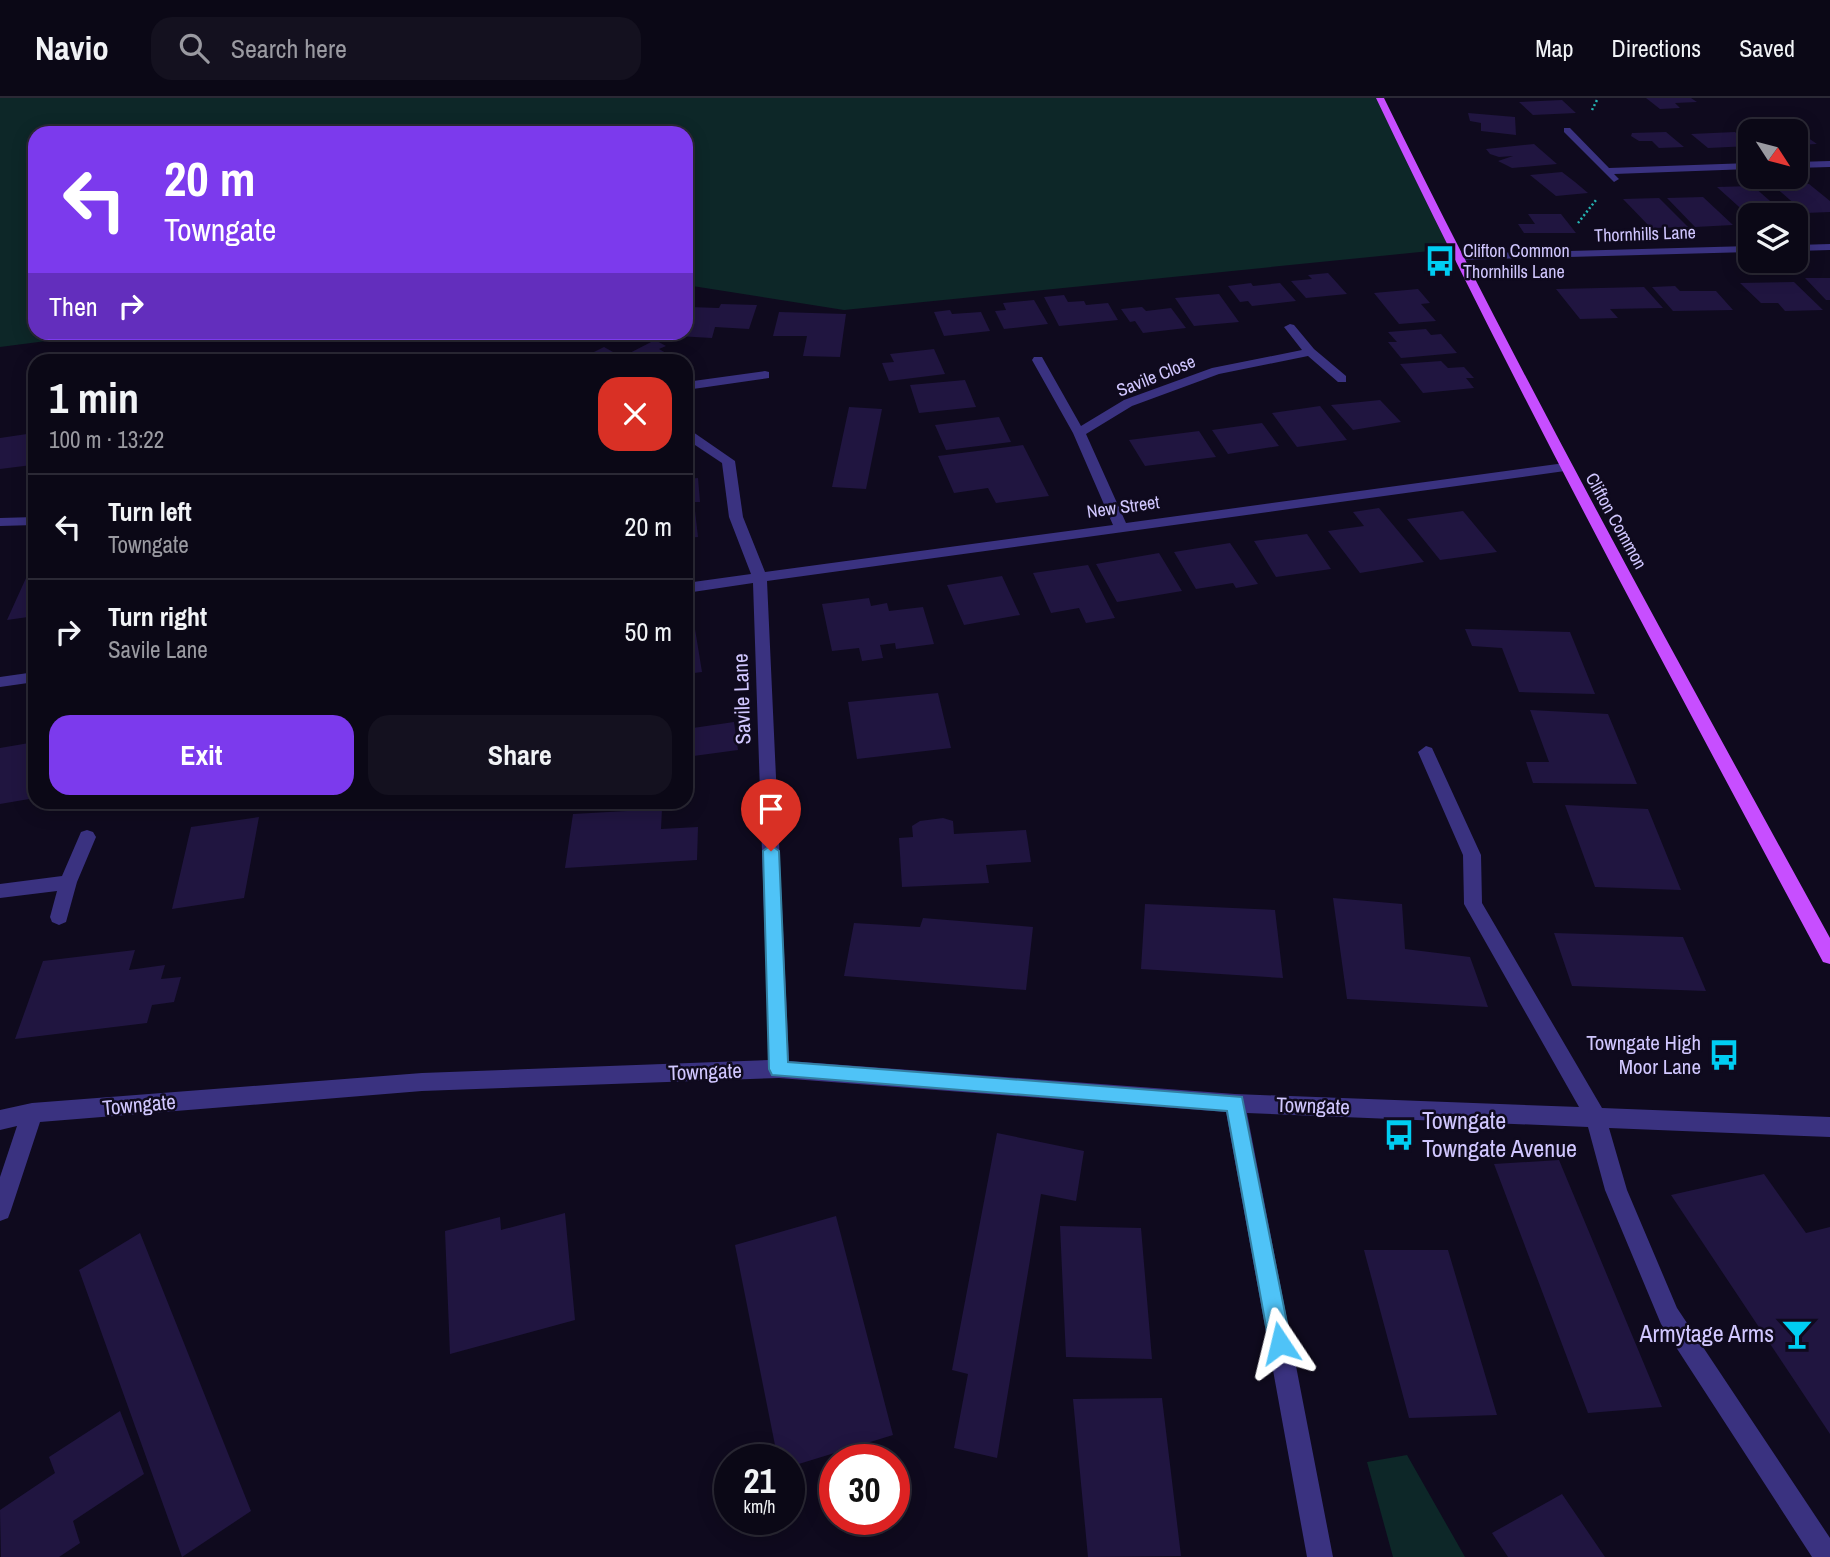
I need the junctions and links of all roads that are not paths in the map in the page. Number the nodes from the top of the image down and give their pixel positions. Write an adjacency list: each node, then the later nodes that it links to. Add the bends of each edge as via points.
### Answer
1 (1380, 98): 11 (main road, Clifton Common)
2 (1567, 130): 6 (street)
3 (1830, 164): 4 (street)
4 (1808, 165)
5 (1738, 166): 6 (street)
6 (1606, 171): 7 (street)
7 (1614, 179)
8 (1808, 247): 9 (street)
9 (1830, 247)
10 (1738, 249): 11 (street, Thornhills Lane)
11 (1457, 257): 20 (main road, Clifton Common)
12 (1290, 327): 13 (street)
13 (1310, 352): 16 (street); 18 (street, Savile Close, via 1216,370 1128,403)
14 (1038, 360): 18 (street)
15 (765, 375): 17 (street)
16 (1342, 379)
17 (693, 385)
18 (1079, 433): 23 (street)
19 (693, 438): 24 (street, Savile Lane, via 728,461 736,517)
20 (1565, 467): 23 (street, New Street); 33 (main road, Clifton Common)
21 (28, 521): 22 (street)
22 (0, 522)
23 (1121, 527): 24 (street, New Street)
24 (760, 578): 25 (street, New Street); 34 (street, Savile Lane)
25 (693, 587)
26 (28, 678): 27 (street)
27 (0, 682)
28 (1426, 752): 37 (street, via 1472,855 1473,904)
29 (87, 837): 30 (street)
30 (68, 882): 31 (street); 32 (street)
31 (0, 891)
32 (59, 917)
33 (1830, 956)
34 (779, 1069): 35 (street, Towngate); 36 (street, Towngate, via 422,1082)
35 (1235, 1103): 37 (street, Towngate); 42 (street)
36 (32, 1113): 38 (street, Towngate); 40 (street)
37 (1595, 1117): 39 (street, Towngate); 41 (street, via 1616,1190 1669,1316)
38 (0, 1120)
39 (1830, 1127)
40 (0, 1210)
41 (1824, 1552)
42 (1320, 1557)

